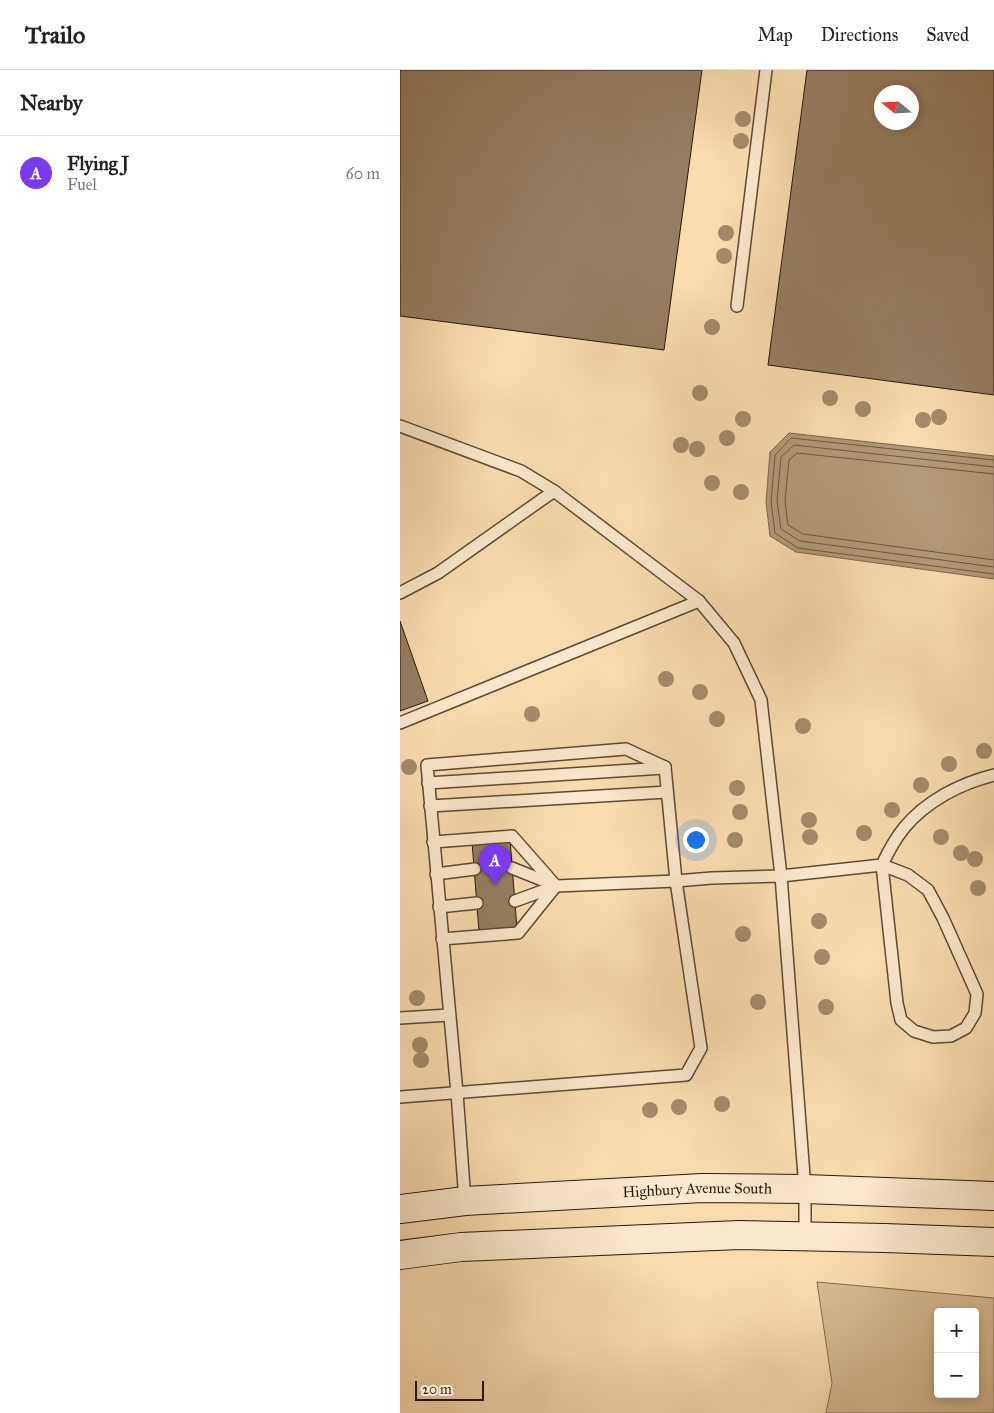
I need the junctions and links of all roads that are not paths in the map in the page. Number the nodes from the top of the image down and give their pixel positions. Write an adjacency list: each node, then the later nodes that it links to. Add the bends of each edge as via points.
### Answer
1 (766, 70): 2 (lane)
2 (737, 306)
3 (400, 426): 4 (lane, via 521,471)
4 (554, 491): 5 (lane, via 438,573); 6 (lane)
5 (400, 592)
6 (699, 601): 7 (lane); 18 (lane, via 734,643 761,700)
7 (400, 723)
8 (665, 767): 10 (lane); 10 (lane, via 626,749 427,765); 11 (lane)
9 (994, 775): 14 (lane, via 951,791 924,808 905,827)
10 (428, 783): 12 (lane)
11 (668, 792): 12 (lane); 19 (lane)
12 (430, 806): 13 (lane)
13 (433, 842): 17 (lane); 20 (lane, via 512,836)
14 (882, 865): 14 (lane, via 901,1020 914,1031 933,1037 951,1036 966,1028 975,1014 977,994 928,890 908,875); 18 (lane)
15 (512, 868): 20 (lane)
16 (474, 869): 17 (lane)
17 (436, 874): 23 (lane)
18 (781, 876): 19 (lane); 29 (lane)
19 (676, 881): 20 (lane); 27 (lane, via 702,1048 686,1075)
20 (556, 886): 21 (lane); 24 (lane, via 518,933)
21 (515, 901)
22 (477, 903): 23 (lane)
23 (439, 907): 24 (lane)
24 (442, 939): 25 (lane)
25 (449, 1015): 26 (lane); 27 (lane)
26 (400, 1018)
27 (457, 1092): 28 (lane); 31 (lane)
28 (400, 1097)
29 (805, 1189): 30 (main road, Highbury Avenue South); 31 (main road, Highbury Avenue South, via 702,1188); 33 (lane)
30 (994, 1196)
31 (465, 1202): 32 (main road, Highbury Avenue South)
32 (400, 1209)
33 (805, 1236): 34 (main road); 35 (main road, via 739,1235 461,1247)
34 (994, 1242)
35 (400, 1255)

